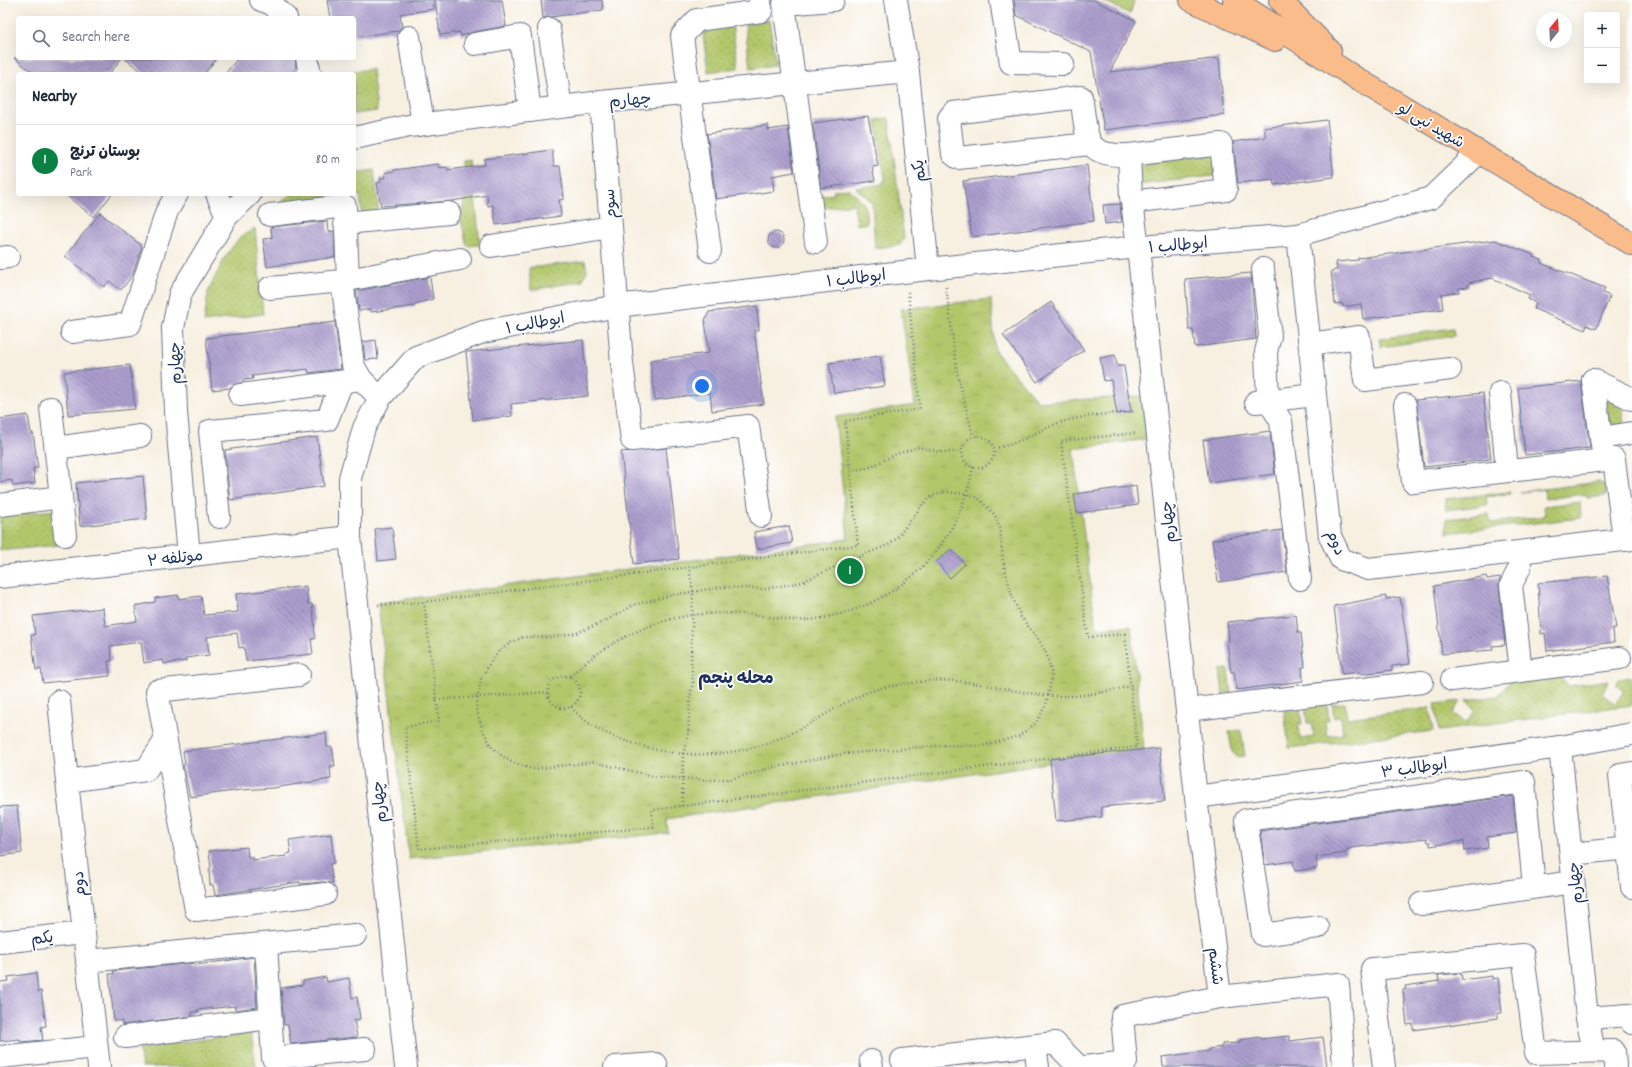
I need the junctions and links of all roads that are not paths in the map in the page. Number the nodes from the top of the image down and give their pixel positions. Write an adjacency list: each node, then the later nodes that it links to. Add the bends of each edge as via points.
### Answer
1 (261, 0): 9 (street, via 272,4)
2 (760, 0): 19 (street, via 762,11 697,20 682,36)
3 (834, 0): 18 (street, via 784,4)
4 (896, 0): 16 (street, یکم)
5 (1001, 0): 14 (street, via 1011,63)
6 (1191, 0): 17 (main road)
7 (1234, 0): 17 (main road, شهید نبی لو)
8 (1280, 0): 17 (main road)
9 (284, 16)
10 (549, 29): 21 (street)
11 (409, 37): 23 (street)
12 (475, 44): 22 (street, via 520,36)
13 (307, 60): 15 (street)
14 (1063, 64)
15 (310, 72)
16 (908, 72): 18 (street, چهارم); 44 (street, یکم)
17 (1359, 80): 26 (main road, شهید نبی لو)
18 (796, 83): 19 (street, چهارم); 38 (street)
19 (689, 94): 20 (street, چهارم); 42 (street)
20 (600, 102): 21 (street, چهارم); 36 (street, سوم)
21 (561, 107): 22 (street, چهارم)
22 (530, 111): 23 (street, چهارم)
23 (423, 124): 24 (street, چهارم)
24 (356, 138)
25 (1090, 144): 25 (street, via 1081,97 953,113 949,118 953,154 958,158); 27 (street, via 1110,156)
26 (1479, 152): 37 (street, ابوطالب ۱, via 1431,198); 39 (main road, شهید نبی لو)
27 (1129, 155): 31 (street, چهارم); 31 (street, via 1221,144 1226,190)
28 (176, 196): 49 (street, via 168,211 130,324)
29 (218, 196): 34 (street)
30 (248, 196): 34 (street, چهارم)
31 (1132, 202): 41 (street, چهارم)
32 (449, 213): 35 (street)
33 (270, 214): 35 (street, via 344,206)
34 (227, 216): 76 (street, چهارم, via 180,294 173,328 176,412)
35 (345, 223): 46 (street)
36 (610, 227): 40 (street); 48 (street, سوم)
37 (1298, 235): 41 (street, ابوطالب ۱); 50 (street, دوم)
38 (816, 242)
39 (1632, 244)
40 (491, 246)
41 (1138, 247): 44 (street, ابوطالب ۱); 85 (street, چهارم)
42 (710, 251)
43 (460, 259): 46 (street)
44 (936, 268): 48 (street, ابوطالب ۱)
45 (1263, 269): 58 (street, via 1270,336 1266,352)
46 (345, 281): 47 (street); 52 (street)
47 (270, 288)
48 (617, 306): 56 (street, ابوطالب ۱, via 483,332 416,356); 70 (street, سوم, via 632,440 748,426)
49 (72, 332)
50 (1310, 344): 51 (street, via 1359,337 1365,380); 55 (street, دوم)
51 (1450, 369)
52 (351, 381): 54 (street); 56 (street); 71 (street, via 327,420 210,432)
53 (1500, 393): 66 (street)
54 (240, 395)
55 (1315, 395): 58 (street); 75 (street, دوم, via 1330,536 1341,559 1368,569)
56 (380, 398): 73 (street, ابوطالب ۱, via 364,428 350,478)
57 (1632, 399): 63 (street, via 1593,380)
58 (1262, 401): 78 (street, via 1281,421)
59 (1405, 405): 66 (street, via 1413,482)
60 (51, 408): 64 (street)
61 (1632, 433): 63 (street)
62 (140, 436): 64 (street)
63 (1601, 438): 65 (street)
64 (56, 448): 67 (street)
65 (1604, 460): 66 (street); 68 (street, via 1614,459)
66 (1507, 471)
67 (61, 497): 69 (street); 72 (street)
68 (1626, 504): 74 (street)
69 (0, 505)
70 (761, 516)
71 (219, 517)
72 (65, 535)
73 (350, 537): 76 (street, موتلفه ۲); 116 (street, چهارم)
74 (1628, 540): 75 (street, دوم)
75 (1519, 552): 80 (street, via 1520,566 1511,585)
76 (189, 556): 77 (street, موتلفه ۲)
77 (0, 577)
78 (1300, 579)
79 (1620, 658): 80 (street)
80 (1521, 671): 82 (street)
81 (299, 675): 87 (street, via 157,691)
82 (1452, 680)
83 (1422, 682): 85 (street)
84 (59, 701): 90 (street, دوم)
85 (1186, 710): 91 (street, چهارم)
86 (1632, 734): 88 (street, ابوطالب ۳)
87 (166, 741): 90 (street, via 146,770); 97 (street, via 196,910)
88 (1560, 747): 91 (street, ابوطالب ۳); 93 (street, چهارم)
89 (1632, 774): 92 (street, via 1620,775)
90 (67, 781): 100 (street, دوم)
91 (1196, 797): 105 (street, ششم)
92 (1629, 848): 93 (street); 96 (street)
93 (1571, 854): 94 (street, چهارم)
94 (1573, 882): 95 (street); 107 (street, چهارم)
95 (1534, 887): 98 (street); 99 (street, via 1524,782 1246,820 1262,935)
96 (1632, 887)
97 (325, 894)
98 (1421, 904)
99 (1318, 927)
100 (83, 932): 102 (street, یکم); 104 (street, دوم)
101 (355, 935): 103 (street)
102 (0, 942)
103 (266, 944): 104 (street); 106 (street)
104 (87, 961): 114 (street, دوم)
105 (1220, 997): 121 (street, ششم, via 1122,1016 1126,1062); 122 (street, via 1338,984)
106 (270, 1018): 109 (street); 111 (street, via 273,1058)
107 (1587, 1018): 108 (street, via 1629,1015); 112 (street, چهارم)
108 (1632, 1023)
109 (125, 1037)
110 (1035, 1046): 115 (street); 119 (street); 120 (street, via 1055,1044)
111 (365, 1049)
112 (1594, 1052): 123 (street, via 1536,1053 1523,955 1372,969); 124 (street, via 1614,1051)
113 (0, 1057): 114 (street)
114 (97, 1057)
115 (913, 1062)
116 (406, 1067)
117 (615, 1067): 118 (street, via 656,1064)
118 (656, 1067)
119 (1038, 1067)
120 (1079, 1067)
121 (1085, 1067)
122 (1344, 1067)
123 (1384, 1067)
124 (1615, 1067)

